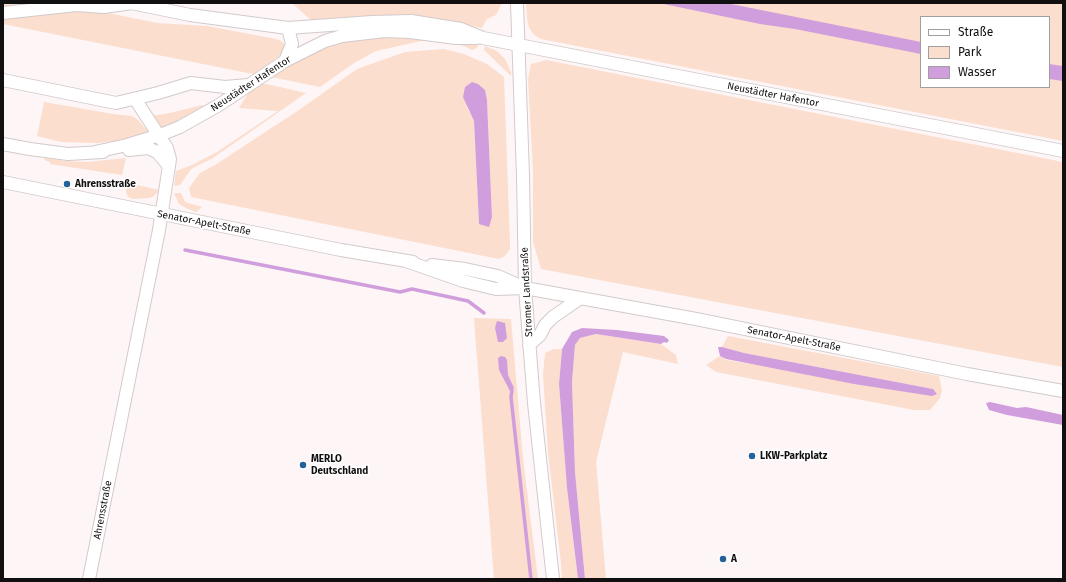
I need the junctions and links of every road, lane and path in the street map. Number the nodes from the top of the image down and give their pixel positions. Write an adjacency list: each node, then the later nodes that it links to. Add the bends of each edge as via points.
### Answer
1 (132, 3): 3 (street, Neustädter Hafentor, via 104,7 76,5); 4 (street, Neustädter Hafentor, via 190,15)
2 (517, 3): 6 (street, Stromer Landstraße)
3 (3, 13)
4 (288, 28): 5 (street, Neustädter Hafentor, via 411,21 461,28); 7 (street, via 292,44)
5 (483, 38): 6 (street, Neustädter Hafentor); 7 (street, Neustädter Hafentor, via 456,38 398,31 366,32 325,41)
6 (518, 45): 13 (street, Neustädter Hafentor); 18 (street, Stromer Landstraße)
7 (285, 61): 9 (street, Neustädter Hafentor)
8 (3, 80): 10 (street, via 116,103)
9 (249, 85): 10 (street, via 225,87 191,83); 11 (street, Neustädter Hafentor, via 198,117)
10 (135, 100): 11 (street, Ahrensstraße)
11 (160, 135): 14 (street, Neustädter Hafentor); 15 (street, Ahrensstraße, via 167,148)
12 (3, 144): 14 (street, Neustädter Hafentor, via 68,154)
13 (1063, 151)
14 (95, 152): 15 (street, Neustädter Hafentor, via 114,153 148,148 158,152)
15 (169, 166): 17 (street, Ahrensstraße)
16 (3, 182): 17 (street, Senator-Apelt-Straße)
17 (162, 214): 18 (street, Senator-Apelt-Straße, via 406,262 498,276); 22 (street, Ahrensstraße)
18 (525, 288): 19 (street, Senator-Apelt-Straße); 20 (street, Stromer Landstraße)
19 (579, 299): 20 (street, via 553,317); 21 (street, Senator-Apelt-Straße, via 696,319)
20 (529, 345): 23 (street, Stromer Landstraße)
21 (1063, 391)
22 (89, 579)
23 (553, 579)

